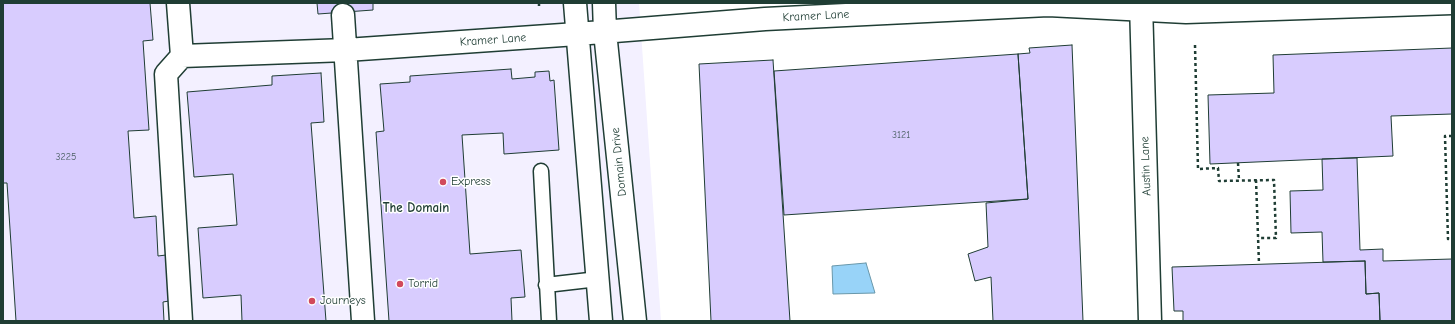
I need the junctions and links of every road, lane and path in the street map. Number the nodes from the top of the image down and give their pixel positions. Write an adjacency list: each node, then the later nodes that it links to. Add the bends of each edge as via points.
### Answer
1 (178, 3): 11 (street)
2 (575, 3): 8 (street)
3 (604, 3): 7 (street, Domain Drive)
4 (1452, 3): 5 (street, Kramer Lane, via 1186,12)
5 (1141, 7): 7 (street, Kramer Lane, via 1048,5 765,19); 27 (street, Austin Lane)
6 (343, 15): 10 (street)
7 (605, 32): 8 (street, Kramer Lane); 26 (street, Domain Drive)
8 (577, 34): 10 (street, Kramer Lane); 20 (street)
9 (1195, 45): 15 (path, via 1198,168 1218,168 1219,181)
10 (346, 50): 11 (street, Kramer Lane); 23 (street)
11 (182, 56): 22 (street, via 166,74)
12 (1452, 136): 18 (path, via 1445,136 1448,238)
13 (1238, 163): 15 (path)
14 (541, 171): 21 (lane)
15 (1239, 180): 16 (path)
16 (1256, 180): 17 (path); 17 (path, via 1274,180 1276,238)
17 (1258, 238): 19 (path)
18 (1452, 238)
19 (1259, 264)
20 (598, 279): 21 (lane); 25 (street)
21 (546, 285): 24 (lane)
22 (181, 321)
23 (363, 321)
24 (549, 321)
25 (601, 321)
26 (636, 321)
27 (1150, 321)

